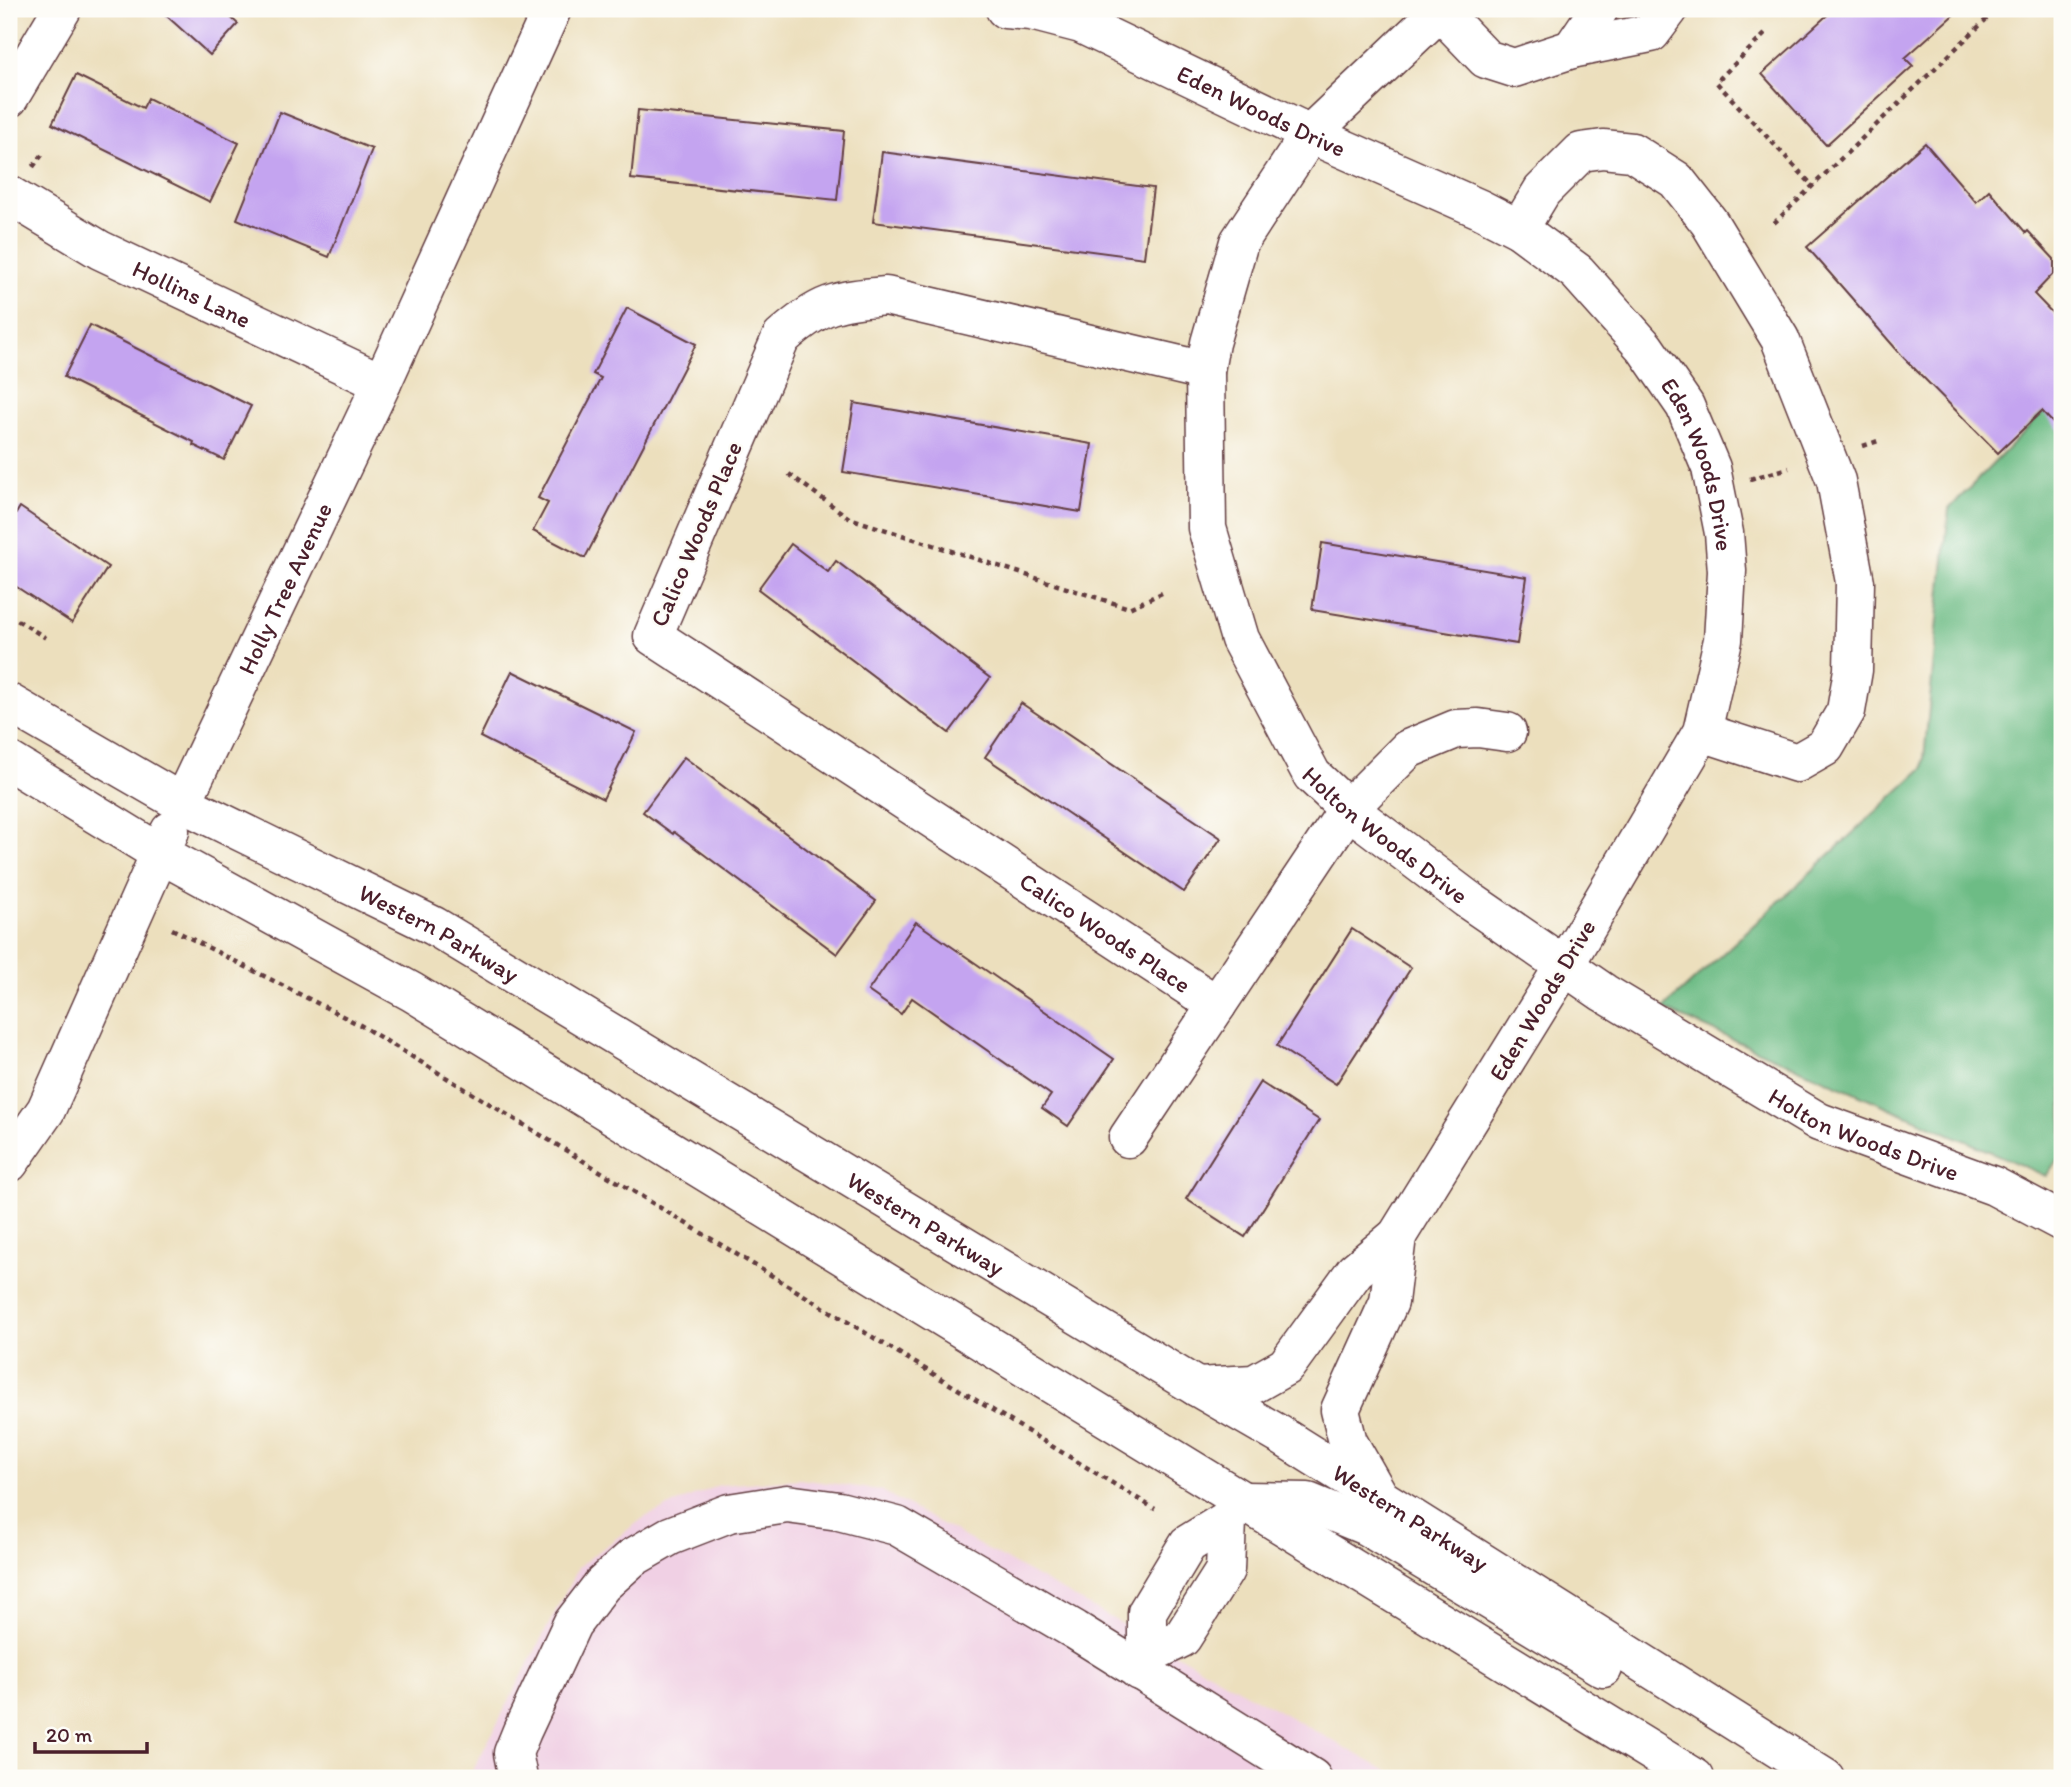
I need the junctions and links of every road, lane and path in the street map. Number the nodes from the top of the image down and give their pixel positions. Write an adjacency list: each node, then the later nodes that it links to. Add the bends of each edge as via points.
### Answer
1 (62, 9): 10 (street)
2 (552, 9): 17 (street, Holly Tree Avenue)
3 (1005, 9): 11 (street, Eden Woods Drive, via 1082,24)
4 (1599, 9): 9 (street)
5 (1669, 9): 9 (street, via 1651,33)
6 (1997, 9): 12 (path)
7 (1441, 10): 9 (street, via 1486,59 1514,68); 11 (street, Holton Woods Drive)
8 (1765, 34): 12 (path, via 1716,82)
9 (1572, 49)
10 (9, 98)
11 (1310, 134): 15 (street, Eden Woods Drive); 16 (street, Holton Woods Drive, via 1238,242)
12 (1813, 186): 14 (path)
13 (9, 195): 17 (street, Hollins Lane, via 100,250)
14 (1774, 223)
15 (1519, 229): 28 (street, Eden Woods Drive, via 1577,272 1645,348 1685,406 1711,468 1727,571 1723,640); 28 (street, via 1542,191 1581,152 1632,152 1676,180 1709,222 1780,339 1836,481 1855,582 1853,670 1846,711 1825,747 1797,762)
16 (1205, 371): 31 (street, Holton Woods Drive, via 1207,528 1240,639 1312,775); 35 (street, Calico Woods Place, via 886,296 820,307 781,338 653,636)
17 (382, 383): 30 (street, Holly Tree Avenue)
18 (1881, 440): 19 (path)
19 (1852, 450)
20 (1795, 466): 22 (path)
21 (789, 474): 23 (path, via 849,518 1129,608)
22 (1743, 481)
23 (1162, 593)
24 (9, 615): 25 (path)
25 (46, 638)
26 (9, 704): 30 (street, Western Parkway)
27 (1507, 732): 31 (street, via 1455,729 1408,749)
28 (1702, 732): 34 (street, Eden Woods Drive)
29 (9, 761): 32 (street)
30 (182, 803): 32 (street, Holly Tree Avenue); 40 (street, Western Parkway, via 434,926)
31 (1348, 809): 34 (street, Holton Woods Drive); 35 (street)
32 (161, 854): 37 (street, Holly Tree Avenue, via 46,1110); 43 (street, via 412,992)
33 (172, 929): 42 (path, via 360,1025)
34 (1564, 965): 38 (street, Holton Woods Drive, via 1819,1122 1994,1186); 39 (street, Eden Woods Drive)
35 (1217, 1005): 36 (street)
36 (1128, 1138)
37 (9, 1163)
38 (2062, 1222)
39 (1396, 1236): 40 (street, Eden Woods Drive, via 1355,1271 1286,1366 1254,1384); 41 (street, Eden Woods Drive, via 1389,1302 1340,1410 1348,1442)
40 (1196, 1387): 41 (street, Western Parkway)
41 (1380, 1498): 49 (street, Western Parkway)
42 (1155, 1509)
43 (1233, 1510): 44 (street, via 1188,1544 1147,1612); 47 (street); 48 (street, via 1308,1502 1366,1526)
44 (1143, 1663): 45 (street, via 1075,1630 897,1526 787,1504 729,1513 670,1536 632,1558 603,1585 572,1624 522,1731 513,1754); 46 (street)
45 (517, 1778)
46 (1312, 1778)
47 (1695, 1778)
48 (1789, 1778)
49 (1825, 1778)

